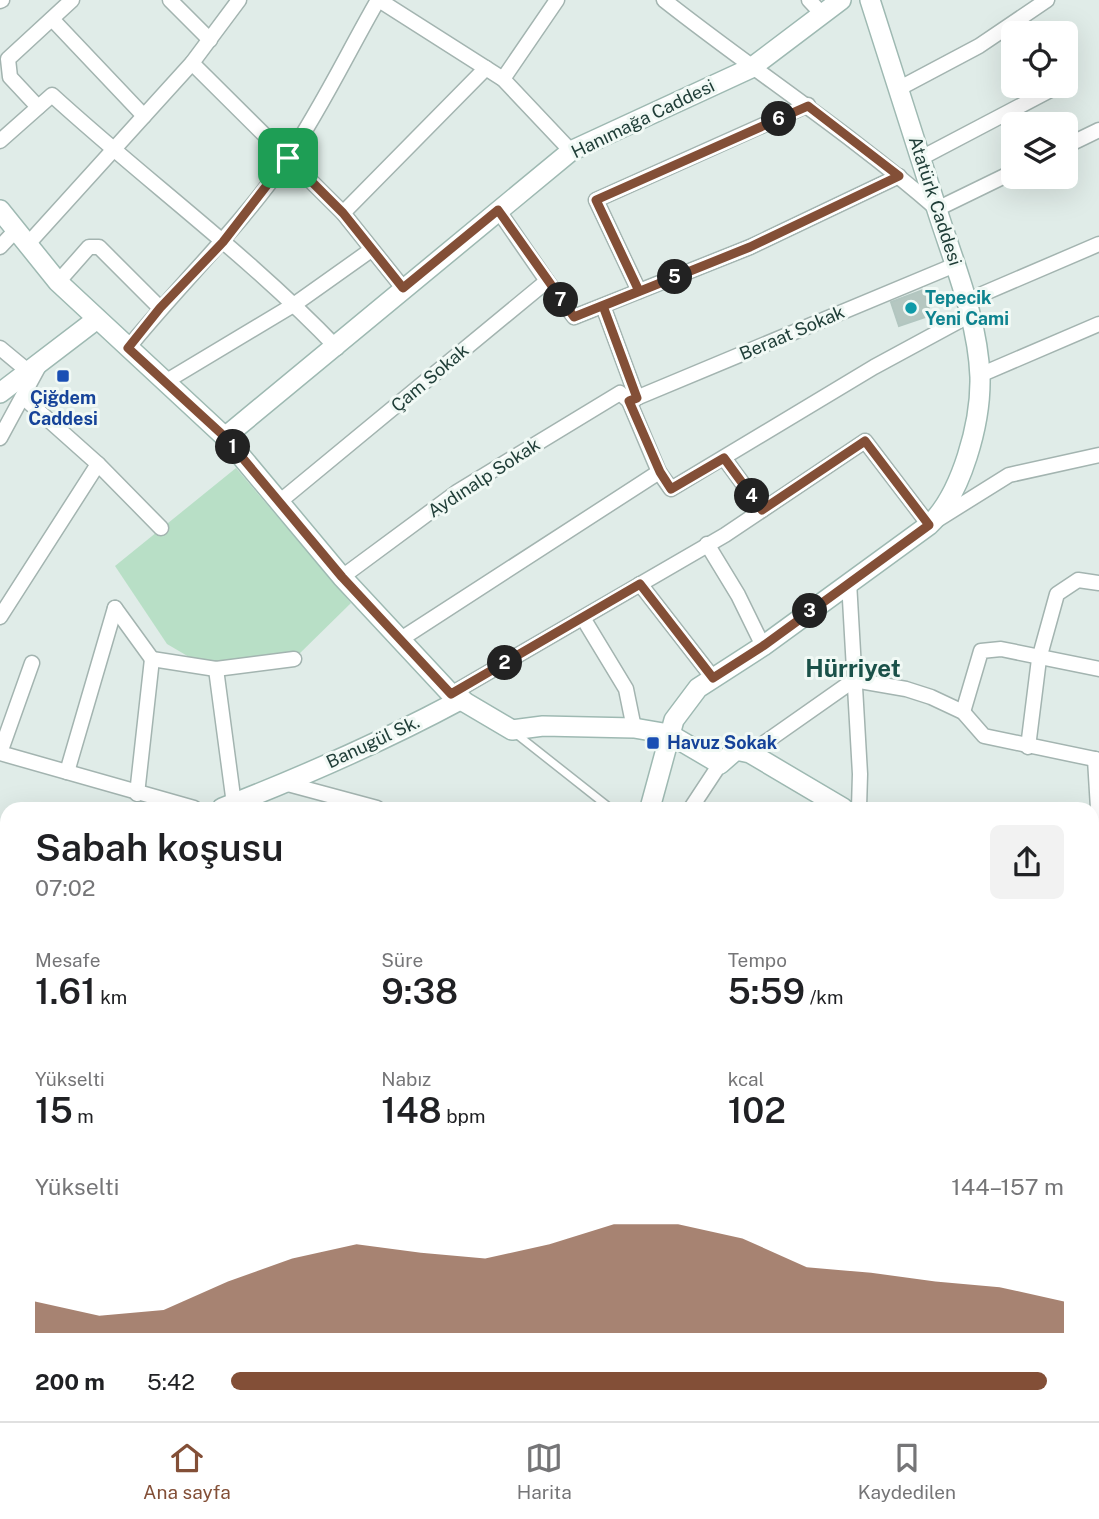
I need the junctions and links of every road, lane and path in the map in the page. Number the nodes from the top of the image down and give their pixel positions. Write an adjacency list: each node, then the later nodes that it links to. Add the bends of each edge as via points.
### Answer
1 (72, 0): 12 (street)
2 (170, 0): 13 (street)
3 (239, 0): 13 (street)
4 (379, 0): 15 (street); 28 (street)
5 (558, 0): 17 (street)
6 (664, 0): 16 (street)
7 (809, 0): 11 (street)
8 (841, 0): 11 (main road, Hanımağa Caddesi)
9 (870, 0): 18 (main road, Atatürk Caddesi)
10 (1048, 0): 18 (street, via 979,46)
11 (823, 15): 16 (main road, Hanımağa Caddesi)
12 (52, 19): 21 (street, via 8,59 10,77); 22 (street)
13 (211, 40): 14 (street)
14 (192, 63): 22 (street); 28 (street)
15 (486, 68): 17 (street); 35 (street)
16 (751, 68): 20 (street); 27 (main road, Hanımağa Caddesi)
17 (503, 79): 27 (street)
18 (898, 89): 29 (main road, Atatürk Caddesi)
19 (1035, 98): 29 (street)
20 (808, 106): 30 (street); 45 (street, via 596,200)
21 (38, 107): 25 (street); 26 (street, via 52,94)
22 (144, 116): 26 (street)
23 (1099, 130): 24 (street)
24 (1078, 140)
25 (0, 141)
26 (113, 150): 36 (street); 37 (street)
27 (571, 151): 34 (main road, Hanımağa Caddesi)
28 (288, 158): 35 (street); 37 (street)
29 (921, 158): 32 (main road, Atatürk Caddesi)
30 (899, 176): 32 (street); 45 (street, via 750,247)
31 (1001, 178): 32 (street)
32 (937, 209): 41 (main road, Atatürk Caddesi)
33 (0, 210): 36 (main road)
34 (498, 210): 42 (street); 44 (main road, Hanımağa Caddesi)
35 (343, 213): 40 (street)
36 (21, 237): 39 (street); 43 (main road)
37 (223, 242): 46 (street); 48 (street)
38 (1099, 244): 49 (street)
39 (0, 247)
40 (371, 250): 44 (street); 46 (street)
41 (955, 265): 49 (main road, Atatürk Caddesi); 60 (street, Beraat Sokak)
42 (547, 281): 47 (street, via 574,317); 67 (street, Çam Sokak)
43 (58, 282): 48 (street, via 89,247 99,247); 50 (main road)
44 (403, 288): 54 (main road, Hanımağa Caddesi)
45 (639, 291): 47 (street)
46 (295, 304): 54 (street); 57 (street)
47 (603, 306): 60 (street)
48 (160, 308): 53 (street)
49 (968, 308): 56 (main road, Atatürk Caddesi); 64 (street)
50 (97, 319): 53 (main road); 55 (main road)
51 (1099, 324): 56 (street)
52 (0, 348): 55 (street)
53 (128, 348): 57 (main road)
54 (337, 348): 61 (main road, Hanımağa Caddesi)
55 (35, 367): 58 (main road); 59 (street)
56 (980, 375): 69 (main road, Atatürk Caddesi, via 979,403 951,499)
57 (165, 382): 61 (main road)
58 (0, 393)
59 (24, 398): 62 (street); 65 (street)
60 (633, 400): 66 (street); 72 (street, Aydınalp Sokak, via 620,393 457,492)
61 (225, 437): 67 (main road)
62 (0, 438)
63 (1099, 455): 69 (street, via 1009,475)
64 (724, 458): 66 (street, via 671,489); 68 (street)
65 (98, 464): 70 (street); 76 (street)
66 (660, 472): 78 (street)
67 (278, 503): 72 (main road)
68 (762, 510): 69 (street, via 865,441); 71 (street)
69 (929, 525): 73 (main road, Atatürk Caddesi)
70 (161, 528)
71 (707, 544): 75 (street); 79 (street)
72 (342, 577): 78 (main road)
73 (849, 582): 79 (main road, Atatürk Caddesi); 87 (street)
74 (1099, 583): 82 (street, via 1078,580 1057,594)
75 (640, 584): 77 (street); 86 (street)
76 (0, 617)
77 (583, 618): 88 (street); 90 (street, via 626,690)
78 (401, 639): 88 (main road)
79 (763, 646): 86 (main road, Atatürk Caddesi)
80 (152, 659): 84 (street); 98 (street, via 115,608); 100 (street)
81 (294, 659): 84 (street)
82 (1039, 659): 85 (street); 89 (street, via 1001,649 981,651); 93 (street)
83 (32, 663): 94 (street)
84 (216, 669): 102 (street)
85 (1099, 669)
86 (713, 678): 92 (main road, Atatürk Caddesi, via 684,704)
87 (854, 680): 89 (street, via 906,689); 95 (street); 109 (street)
88 (456, 696): 91 (main road); 99 (main road, Banugül Sk., via 405,729)
89 (963, 712): 93 (street, via 984,736)
90 (634, 728): 91 (main road); 92 (main road)
91 (512, 730): 105 (lane)
92 (669, 734): 97 (main road); 106 (main road, Atatürk Caddesi)
93 (1028, 747): 96 (street)
94 (0, 753): 98 (street)
95 (750, 753): 97 (main road, via 736,750); 108 (main road)
96 (1097, 760): 110 (street)
97 (720, 764): 107 (street)
98 (67, 772): 100 (street)
99 (284, 783): 103 (main road, Banugül Sk.); 104 (street)
100 (138, 794): 101 (street)
101 (170, 802)
102 (228, 802)
103 (261, 802)
104 (355, 802)
105 (602, 802)
106 (652, 802)
107 (695, 802)
108 (826, 802)
109 (860, 802)
110 (1098, 802)

